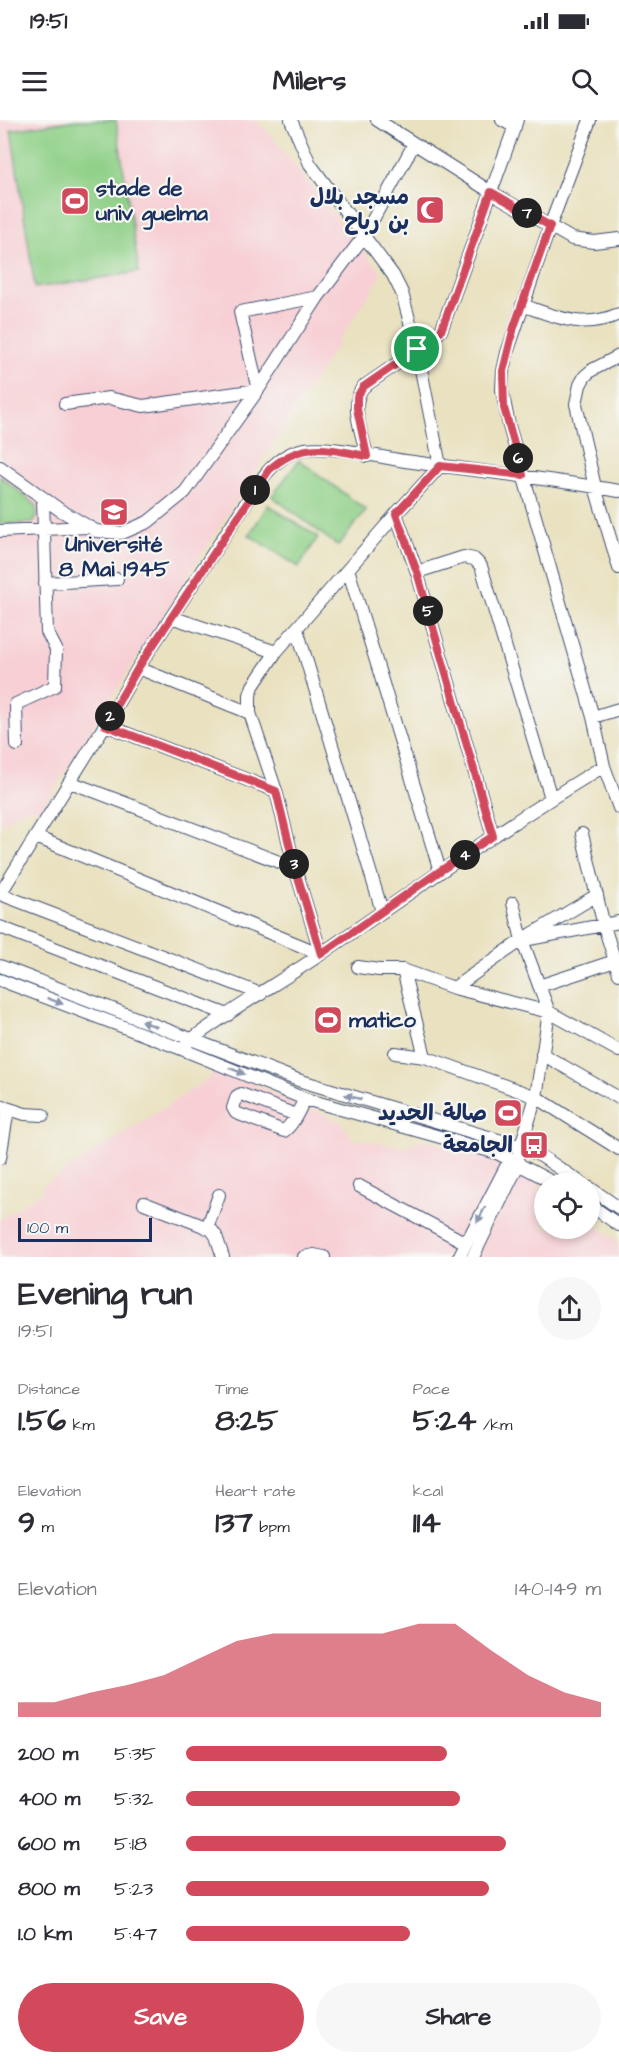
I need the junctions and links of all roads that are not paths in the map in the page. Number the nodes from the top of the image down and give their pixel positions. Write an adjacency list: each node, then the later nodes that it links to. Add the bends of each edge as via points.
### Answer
1 (291, 120): 9 (street, via 310,164)
2 (377, 120): 6 (street)
3 (502, 120): 5 (street)
4 (590, 120): 8 (street)
5 (516, 124): 7 (street)
6 (414, 144): 7 (street); 9 (street)
7 (491, 192): 8 (street); 14 (street, via 444,324 435,337)
8 (550, 226): 10 (street, via 573,239); 12 (street)
9 (364, 236): 11 (street); 14 (street, via 402,293)
10 (619, 239)
11 (318, 297): 16 (street); 16 (street, via 240,312)
12 (522, 305): 13 (street, via 570,322 607,319); 21 (street, via 507,353 502,390)
13 (619, 314)
14 (417, 349): 18 (street, via 359,392 356,403); 19 (street)
15 (619, 356): 22 (street, via 585,376 577,394)
16 (258, 390): 17 (street, via 143,406 110,398); 26 (street, via 185,492 148,522 122,533)
17 (65, 404)
18 (367, 456): 19 (street); 34 (street, via 314,448 278,461)
19 (440, 466): 21 (street); 25 (street)
20 (0, 468): 24 (street)
21 (523, 475): 22 (street); 40 (street)
22 (595, 487): 23 (street); 29 (street)
23 (619, 491)
24 (43, 498): 26 (street); 27 (street)
25 (396, 514): 30 (street); 31 (street)
26 (89, 527): 27 (street)
27 (44, 529): 28 (street); 33 (street)
28 (0, 531)
29 (619, 568)
30 (348, 569): 35 (street); 52 (street)
31 (417, 572): 46 (street, via 464,557 481,566); 49 (street)
32 (117, 579): 33 (street)
33 (45, 583): 42 (street, via 46,632 56,649 55,686 16,704)
34 (171, 617): 36 (street); 37 (street)
35 (297, 628): 36 (street); 56 (street)
36 (276, 652): 39 (street, via 253,686)
37 (138, 668): 39 (street); 41 (street)
38 (619, 709): 40 (street)
39 (250, 713): 45 (street)
40 (593, 717): 43 (street)
41 (105, 725): 44 (street); 45 (street)
42 (17, 745)
43 (604, 766): 46 (street); 47 (street)
44 (70, 782): 50 (street); 51 (street)
45 (276, 791): 51 (street)
46 (551, 798): 49 (street)
47 (619, 808)
48 (582, 834): 54 (street)
49 (493, 836): 52 (street)
50 (36, 837): 53 (street); 61 (street)
51 (295, 868): 61 (street)
52 (440, 871): 56 (street)
53 (0, 894): 70 (street)
54 (597, 895): 58 (street); 60 (street)
55 (513, 903): 60 (street)
56 (382, 911): 61 (street)
57 (619, 922): 58 (street)
58 (604, 926): 60 (street); 62 (street)
59 (0, 927): 72 (street)
60 (522, 940): 68 (street); 69 (street)
61 (321, 954): 70 (street)
62 (615, 961): 66 (street); 68 (street)
63 (0, 966): 73 (street, one-way to 63)
64 (358, 967): 65 (street)
65 (403, 970): 69 (street); 78 (street)
66 (619, 974)
67 (0, 980): 74 (street, one-way to 74)
68 (539, 986): 71 (street)
69 (454, 988): 71 (street)
70 (261, 994): 72 (street)
71 (549, 1012): 75 (street); 77 (street)
72 (228, 1015): 73 (street)
73 (190, 1040): 74 (street); 85 (street, one-way to 73, via 298,1080)
74 (179, 1048): 81 (street, one-way to 81)
75 (619, 1052)
76 (395, 1053): 78 (street)
77 (542, 1054): 79 (street); 80 (street)
78 (425, 1057): 79 (street)
79 (536, 1097): 85 (street); 86 (street)
80 (619, 1098)
81 (304, 1099): 84 (street); 88 (street)
82 (4, 1108): 83 (street); 87 (street)
83 (43, 1115)
84 (296, 1115): 84 (street, via 287,1129 281,1131 236,1113 233,1108 241,1094)
85 (522, 1147): 88 (street); 90 (street)
86 (619, 1149)
87 (0, 1158)
88 (515, 1161): 89 (street); 99 (street)
89 (536, 1173)
90 (566, 1173)
91 (358, 1186): 99 (street)
92 (219, 1195): 98 (street)
93 (600, 1195): 95 (street)
94 (144, 1203): 98 (street)
95 (619, 1208)
96 (600, 1212): 97 (street)
97 (619, 1225)
98 (207, 1228): 100 (street, via 216,1236)
99 (465, 1253)
100 (223, 1257)
101 (304, 1257): 102 (street)
102 (324, 1257)

